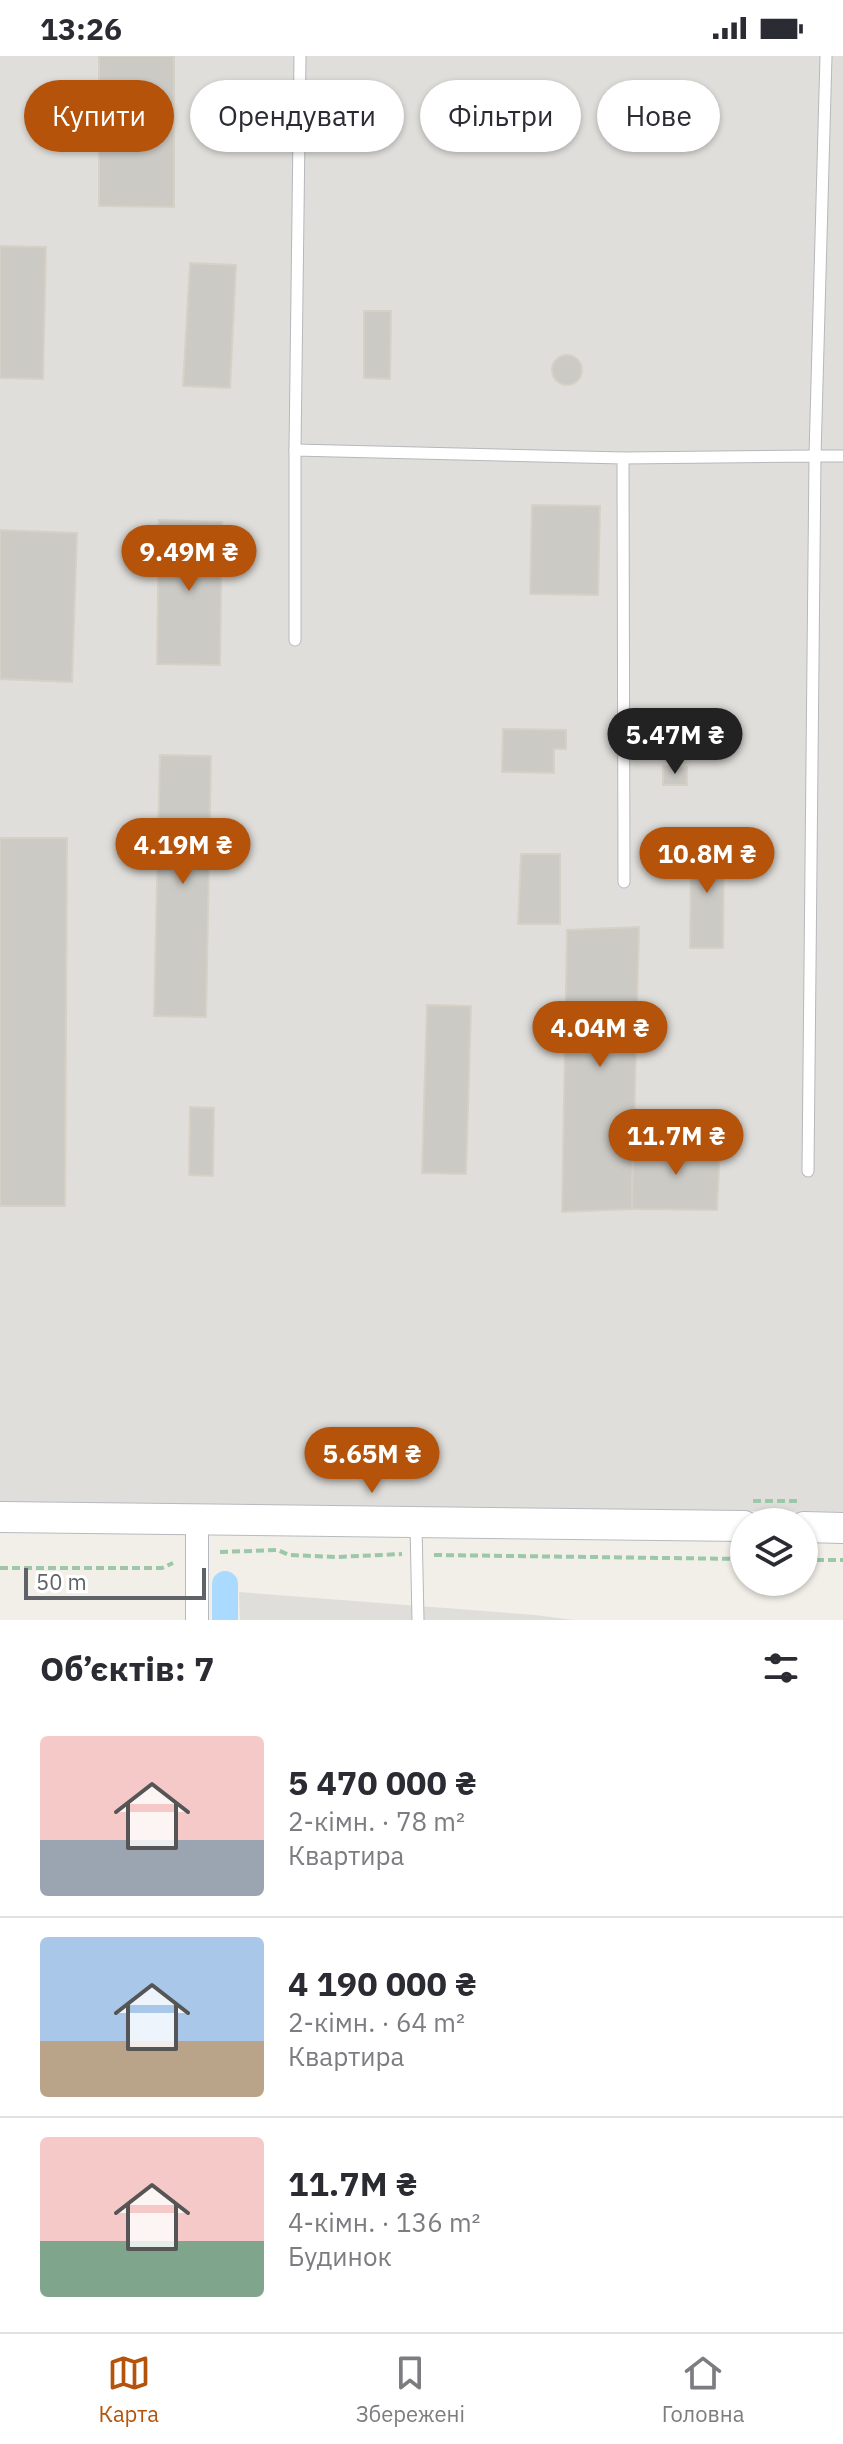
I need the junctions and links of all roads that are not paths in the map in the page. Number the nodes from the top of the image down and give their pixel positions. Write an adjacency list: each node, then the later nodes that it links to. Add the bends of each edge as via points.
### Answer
1 (300, 56): 3 (lane)
2 (826, 56): 4 (lane)
3 (295, 450): 6 (lane); 7 (lane)
4 (815, 456): 5 (lane); 6 (lane); 9 (lane)
5 (843, 456)
6 (623, 458): 8 (lane)
7 (295, 640)
8 (624, 882)
9 (808, 1171)
10 (0, 1517): 11 (main road)
11 (197, 1520): 12 (main road); 16 (street)
12 (416, 1523): 13 (main road); 17 (lane)
13 (730, 1526)
14 (818, 1527): 15 (main road)
15 (843, 1528)
16 (197, 1620)
17 (418, 1620)

